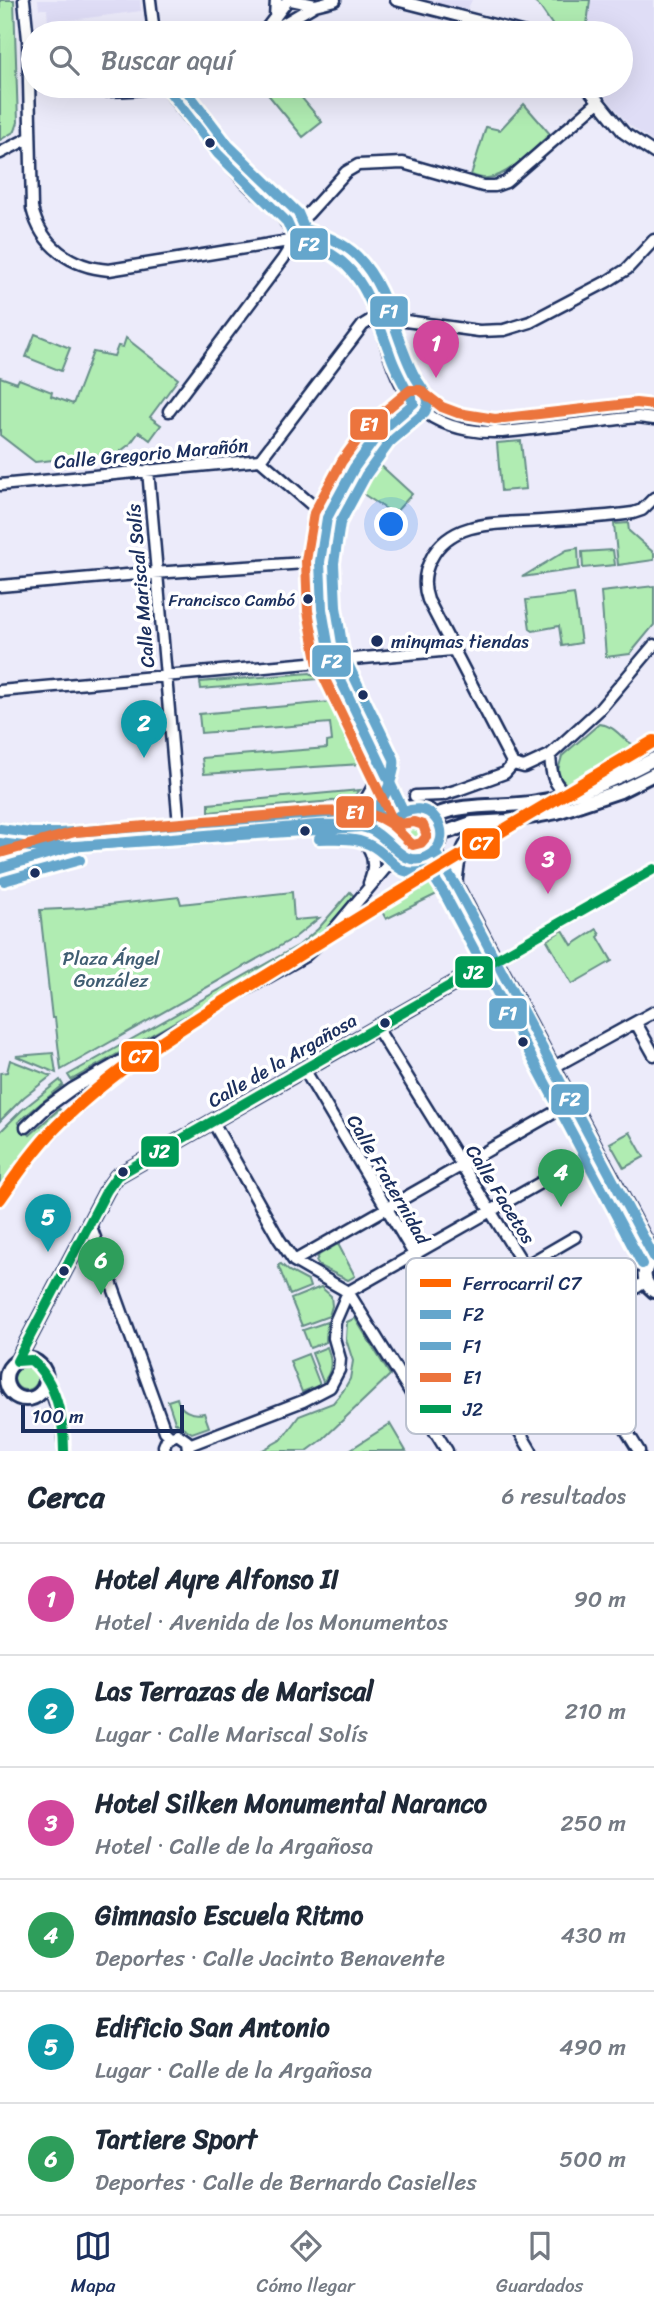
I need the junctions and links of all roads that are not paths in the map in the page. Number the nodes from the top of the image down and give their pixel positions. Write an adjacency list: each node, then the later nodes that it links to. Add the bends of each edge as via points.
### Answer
1 (24, 0): 9 (street)
2 (150, 0): 10 (street)
3 (276, 0): 8 (street)
4 (289, 0): 7 (street); 8 (street)
5 (334, 0): 7 (street)
6 (396, 0): 12 (street)
7 (318, 4): 11 (street)
8 (275, 19)
9 (26, 21)
10 (153, 21)
11 (289, 21)
12 (478, 21)
13 (30, 98): 17 (street)
14 (174, 98): 20 (street, via 212,146)
15 (595, 98): 16 (street)
16 (598, 102): 19 (street, via 624,133); 20 (street, via 506,182 483,186 403,163 358,165)
17 (29, 138): 18 (street); 21 (street, via 32,208 39,230 61,254 83,266 128,268)
18 (0, 153)
19 (654, 153)
20 (290, 227): 21 (street)
21 (295, 240): 23 (street, via 343,260 366,290); 25 (street)
22 (654, 240): 23 (street, via 627,269 608,281 530,322 504,330 479,331)
23 (376, 317): 24 (street, via 397,376); 27 (street, via 363,325)
24 (414, 403): 26 (street, via 454,427 495,433 638,416); 31 (street, via 379,433)
25 (169, 411)
26 (654, 419)
27 (260, 460): 28 (street, Calle Gregorio Marañón); 31 (street, Calle Gregorio Marañón)
28 (148, 470): 29 (street, Calle Gregorio Marañón); 33 (street, Calle Mariscal Solís)
29 (0, 485)
30 (654, 498): 36 (street, via 633,513 494,524 448,537 432,556 425,589)
31 (327, 518): 32 (street)
32 (320, 562): 33 (street); 37 (street)
33 (157, 572): 34 (street); 38 (street, Calle Mariscal Solís)
34 (0, 586)
35 (654, 645): 40 (street, via 600,709)
36 (452, 650): 37 (street); 42 (street)
37 (331, 660): 38 (street); 43 (street)
38 (165, 676): 39 (street); 52 (street, Calle Mariscal Solís)
39 (0, 691)
40 (550, 755): 42 (street, via 524,766); 45 (street, via 551,776)
41 (654, 760): 45 (main road, via 617,779)
42 (513, 764): 46 (street, via 505,773 458,790)
43 (381, 765): 47 (street); 48 (street)
44 (654, 774): 51 (main road, via 620,791 546,815)
45 (568, 795): 49 (main road, via 508,806 449,809)
46 (415, 796)
47 (403, 810): 49 (main road, via 423,808); 50 (main road)
48 (358, 813): 50 (street); 52 (street)
49 (435, 816): 55 (main road)
50 (392, 821): 56 (main road)
51 (485, 822): 55 (main road); 60 (street, via 464,843)
52 (179, 825): 54 (street, via 59,834)
53 (350, 826): 56 (street, via 373,830); 58 (street, via 71,847); 61 (street, via 370,848 374,863)
54 (2, 830): 58 (street, via 11,849)
55 (441, 834): 57 (main road)
56 (395, 848): 57 (main road, via 413,859); 61 (street)
57 (434, 851): 60 (main road)
58 (1, 868)
59 (654, 869): 62 (street, Calle de la Argañosa)
60 (456, 886): 62 (main road)
61 (363, 896): 71 (street, via 304,956 72,1089)
62 (495, 960): 65 (main road, Calle de la Argañosa); 68 (main road)
63 (654, 1012): 64 (street)
64 (636, 1023): 66 (street); 68 (street)
65 (377, 1028): 67 (main road, Calle de la Argañosa); 72 (street, Calle Facetos)
66 (654, 1055)
67 (304, 1069): 70 (main road, Calle de la Argañosa); 74 (street, Calle Fraternidad)
68 (552, 1069): 69 (main road)
69 (571, 1103): 72 (street); 79 (main road)
70 (214, 1122): 76 (main road, Calle de la Argañosa, via 117,1176); 85 (street)
71 (26, 1127)
72 (462, 1164): 74 (street); 75 (street, Calle Facetos)
73 (547, 1179): 75 (street)
74 (387, 1208): 78 (street, Calle Fraternidad); 85 (street)
75 (491, 1211): 78 (street); 82 (street, Calle Facetos)
76 (90, 1224): 88 (main road, Calle de la Argañosa); 97 (street)
77 (575, 1237): 83 (street)
78 (413, 1255): 80 (street); 81 (street, Calle Fraternidad)
79 (654, 1257): 86 (main road, via 644,1273)
80 (408, 1258)
81 (415, 1258)
82 (521, 1258)
83 (538, 1258)
84 (406, 1259): 87 (street)
85 (295, 1261): 87 (street)
86 (650, 1287)
87 (348, 1292): 93 (street); 98 (street, via 335,1322 339,1370 325,1392)
88 (34, 1329): 89 (main road, Calle de la Argañosa); 90 (main road)
89 (17, 1361): 90 (main road); 92 (main road)
90 (38, 1363): 91 (main road)
91 (46, 1376): 92 (main road, via 41,1393 28,1400 8,1391); 99 (street, via 62,1423)
92 (3, 1379)
93 (406, 1385)
94 (437, 1434): 101 (street)
95 (521, 1434): 102 (street, Calle Fraternidad)
96 (629, 1434): 103 (street, Calle Facetos)
97 (170, 1436): 98 (street, via 181,1436); 100 (street)
98 (188, 1448)
99 (64, 1451)
100 (164, 1451)
101 (447, 1451)
102 (531, 1451)
103 (639, 1451)

